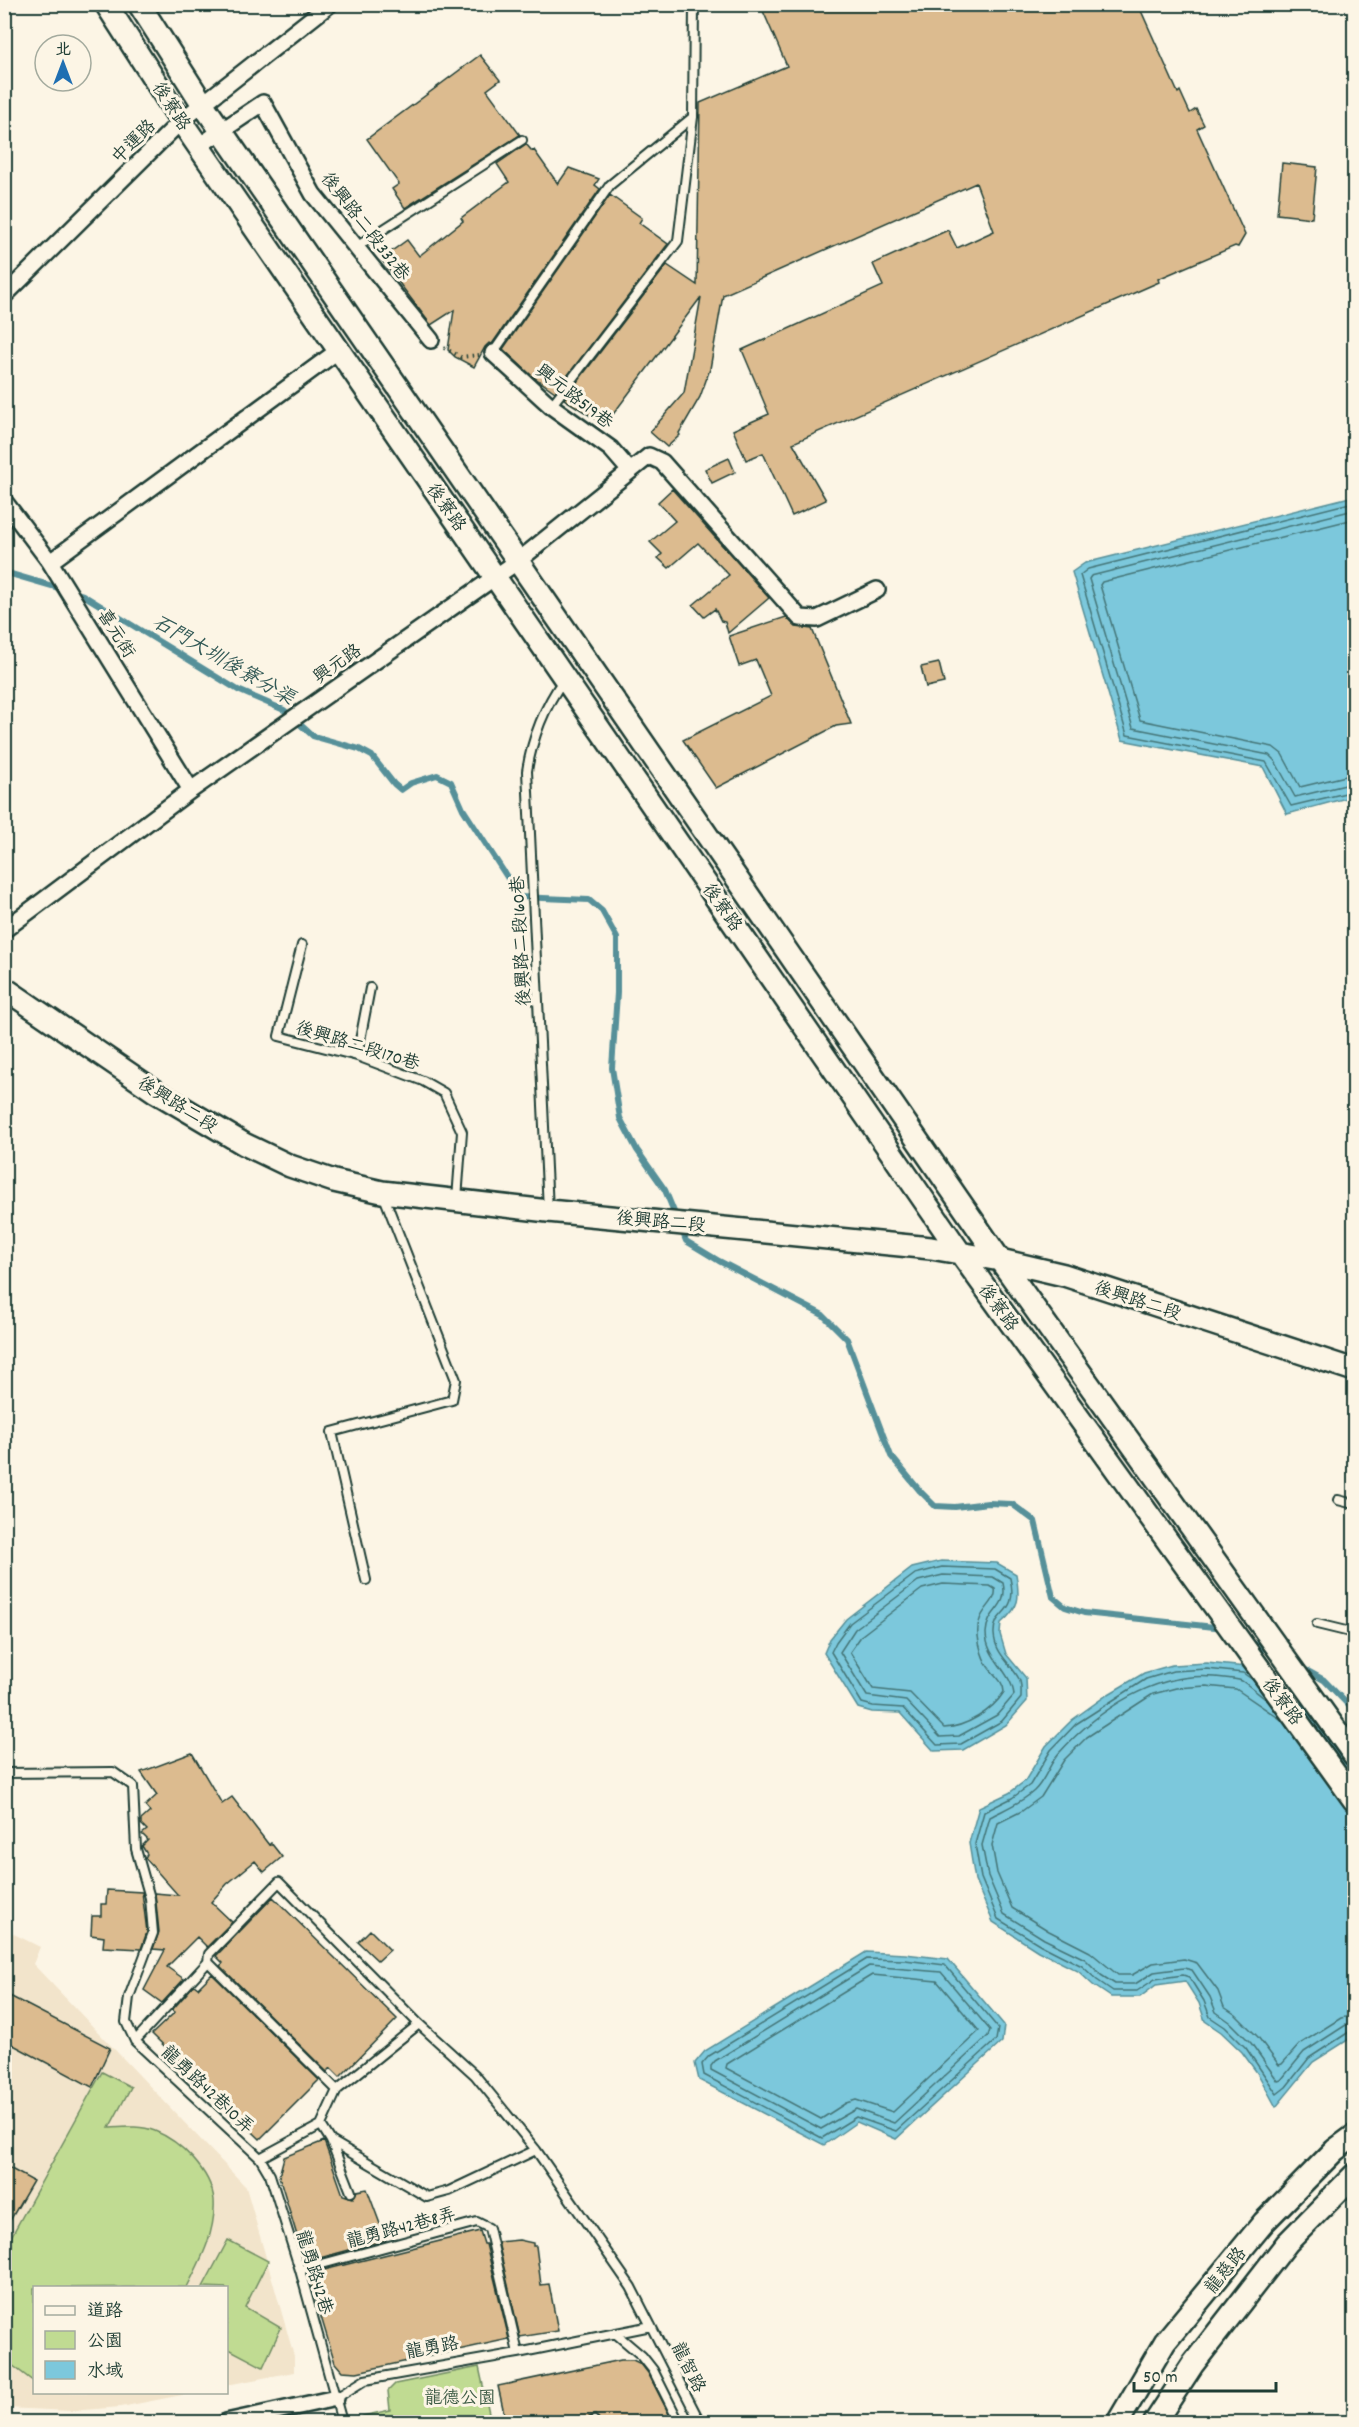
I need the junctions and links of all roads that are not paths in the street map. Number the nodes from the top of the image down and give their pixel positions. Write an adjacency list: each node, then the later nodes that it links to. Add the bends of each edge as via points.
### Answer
1 (106, 4): 7 (street, 後寮路)
2 (139, 4): 5 (street, 後寮路)
3 (330, 4): 5 (street, 中運路)
4 (694, 4): 6 (lane)
5 (202, 103): 7 (street, 中運路); 8 (street, 後寮路)
6 (693, 117): 15 (lane, via 610,185); 16 (lane, via 678,241)
7 (181, 121): 10 (street, 後寮路); 12 (street, 中運路)
8 (221, 131): 10 (street, 後興路二段332巷); 11 (street, 後興路二段332巷, via 263,103 313,194); 19 (street, 後寮路)
9 (522, 141): 11 (lane)
10 (199, 147): 14 (street, 後寮路)
11 (356, 247): 13 (street, 後興路二段332巷)
12 (4, 296)
13 (430, 340)
14 (339, 350): 20 (street); 21 (street, 後寮路)
15 (493, 354): 16 (street, 興元路519巷)
16 (551, 406): 17 (street, 興元路519巷, via 611,449)
17 (630, 471): 19 (street, 興元路); 22 (street, 興元路, via 649,456 662,462 800,618 817,619)
18 (4, 501): 20 (street, 喜元街)
19 (518, 561): 21 (street, 興元路); 35 (street, 後寮路)
20 (50, 562): 24 (street, 喜元街)
21 (494, 576): 23 (street, 後寮路); 24 (street, 興元路)
22 (877, 590)
23 (565, 678): 33 (lane, 後興路二段160巷, via 531,746 527,771); 34 (street, 後寮路)
24 (191, 790): 25 (street, 興元路)
25 (4, 930)
26 (303, 945): 29 (lane, 後興路二段170巷, via 279,1036)
27 (370, 988): 29 (lane)
28 (6, 990): 30 (lane); 31 (street, 後興路二段, via 156,1092 244,1144 290,1166)
29 (357, 1056): 32 (lane, 後興路二段170巷, via 423,1080 444,1094 462,1132)
30 (4, 1064)
31 (382, 1192): 32 (street, 後興路二段); 39 (lane, via 456,1380 452,1400 332,1432)
32 (457, 1200): 33 (street, 後興路二段)
33 (548, 1211): 34 (street, 後興路二段)
34 (961, 1254): 35 (street, 後興路二段); 44 (street, 後寮路)
35 (1000, 1260): 36 (street, 後興路二段, via 1064,1275); 42 (street, 後寮路)
36 (1354, 1370)
37 (1338, 1500): 38 (lane)
38 (1354, 1504)
39 (366, 1580)
40 (1317, 1624): 41 (lane)
41 (1354, 1633)
42 (1354, 1755)
43 (4, 1773): 47 (lane, via 113,1772 133,1786 136,1850 150,1898 153,1933 129,1997 126,2022)
44 (1354, 1800)
45 (208, 1962): 46 (lane, 龍智路, via 209,1954 279,1882); 47 (lane); 48 (lane)
46 (419, 2024): 48 (lane); 52 (lane, 龍智路, via 475,2075)
47 (135, 2041): 53 (lane, 龍勇路42巷10弄)
48 (337, 2090): 49 (lane)
49 (321, 2125): 51 (lane); 53 (lane)
50 (1354, 2136): 60 (street, 龍慈路, via 1335,2150 1264,2222 1165,2342)
51 (331, 2141): 52 (lane, via 427,2197 449,2191); 55 (lane)
52 (536, 2150): 57 (lane, 龍智路, via 631,2288)
53 (260, 2158): 56 (lane, 龍勇路42巷, via 270,2175)
54 (1354, 2175): 61 (street, 龍慈路, via 1287,2243)
55 (351, 2192)
56 (300, 2270): 59 (lane, 龍勇路42巷8弄, via 477,2222 489,2228); 62 (lane, 龍勇路42巷)
57 (651, 2326): 58 (lane, 龍勇路); 66 (lane, 龍智路)
58 (615, 2333): 59 (lane, 龍勇路); 65 (lane, via 654,2370)
59 (518, 2353): 62 (lane, 龍勇路, via 365,2380)
60 (1148, 2373): 61 (street); 67 (street, 龍慈路)
61 (1176, 2390): 68 (street, 龍慈路)
62 (336, 2398): 63 (street, 龍勇路); 64 (lane, 龍勇路42巷)
63 (235, 2422)
64 (342, 2422)
65 (679, 2422)
66 (700, 2422)
67 (1118, 2422)
68 (1155, 2422)

